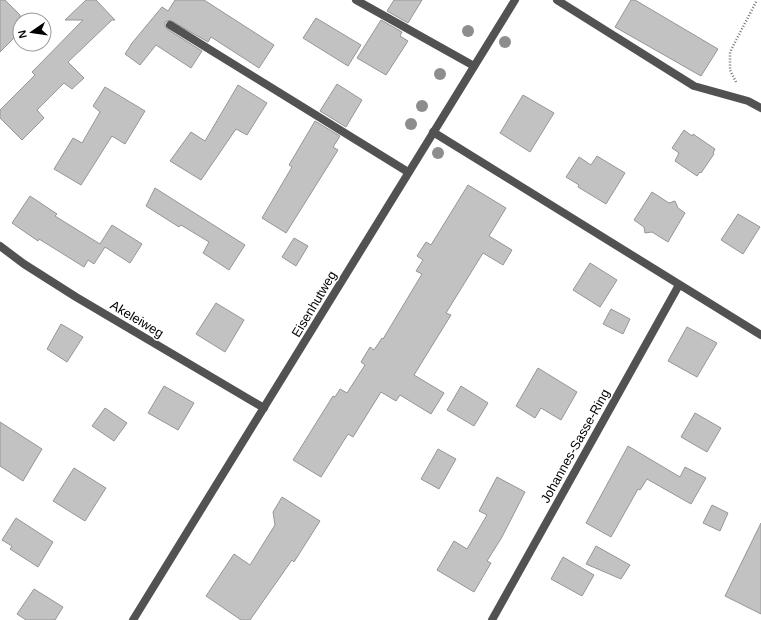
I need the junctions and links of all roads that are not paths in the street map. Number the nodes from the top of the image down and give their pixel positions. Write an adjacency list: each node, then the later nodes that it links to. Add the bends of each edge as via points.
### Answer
1 (356, 0): 5 (street)
2 (515, 0): 5 (street, Eisenhutweg)
3 (557, 0): 6 (street, via 694,86 748,101)
4 (170, 25): 8 (street)
5 (474, 66): 7 (street, Eisenhutweg)
6 (761, 108)
7 (433, 132): 8 (street, Eisenhutweg); 10 (street)
8 (408, 172): 12 (street, Eisenhutweg)
9 (0, 246): 12 (street, Akeleiweg, via 76,296)
10 (679, 285): 11 (street); 14 (street, Johannes-Sasse-Ring)
11 (761, 335)
12 (264, 408): 13 (street, Eisenhutweg)
13 (133, 620)
14 (492, 620)

